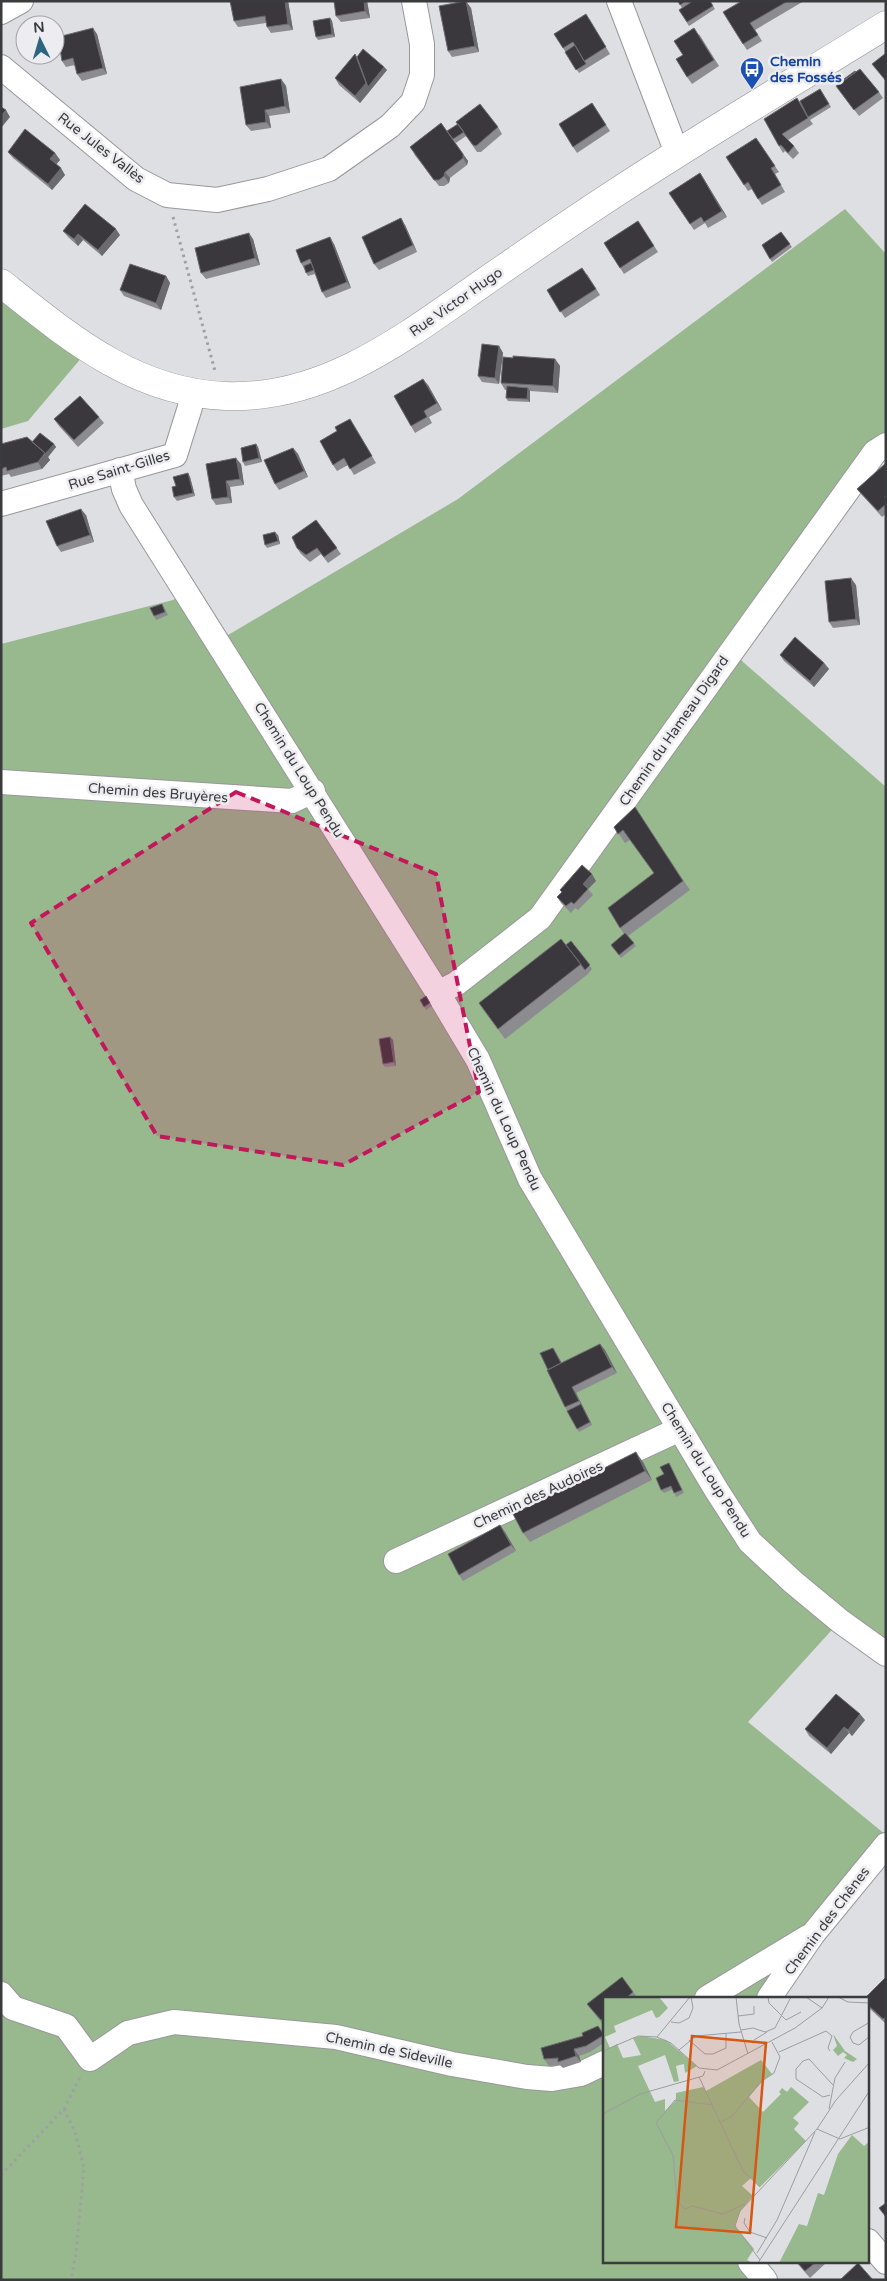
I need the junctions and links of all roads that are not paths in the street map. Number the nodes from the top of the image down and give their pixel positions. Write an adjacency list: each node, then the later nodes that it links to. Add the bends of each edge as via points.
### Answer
1 (22, 1): 4 (street)
2 (414, 1): 6 (street, Rue Jules Vallès, via 422,44 422,75 413,102 390,126 329,169 268,189 217,200 167,195 136,179)
3 (619, 1): 7 (street)
4 (1, 12)
5 (886, 25): 7 (main road, Rue Victor Hugo)
6 (1, 68)
7 (677, 153): 9 (main road, Rue Victor Hugo, via 573,220 397,343 334,376 287,391 255,396)
8 (1, 283): 9 (main road, Rue Victor Hugo, via 88,350 117,367 144,379)
9 (192, 392): 11 (street, Rue Saint-Gilles, via 175,455)
10 (886, 445): 15 (street, Chemin du Hameau Digard, via 875,452 540,918)
11 (120, 470): 12 (street, Rue Saint-Gilles); 14 (street, Chemin du Loup Pendu, via 131,505)
12 (1, 504)
13 (1, 782): 14 (street, Chemin des Bruyères, via 292,801)
14 (313, 791): 15 (street, Chemin du Loup Pendu)
15 (438, 993): 16 (street, Chemin du Loup Pendu, via 478,1060 530,1179)
16 (680, 1429): 17 (street, Chemin des Audoires); 18 (street, Chemin du Loup Pendu, via 750,1542 792,1582)
17 (396, 1561)
18 (886, 1654)
19 (886, 1845): 20 (street, Chemin des Chênes)
20 (813, 1934): 22 (street); 23 (street, Chemin des Chênes)
21 (1, 1994): 24 (street, Chemin de Sideville, via 13,2008 66,2026 90,2059 128,2033 174,2022 336,2037 452,2064 527,2077 552,2079 581,2074)
22 (709, 1997)
23 (770, 1997)
24 (603, 2063)
25 (870, 2243): 26 (street)
26 (886, 2262)
27 (752, 2264): 28 (street)
28 (765, 2280)

